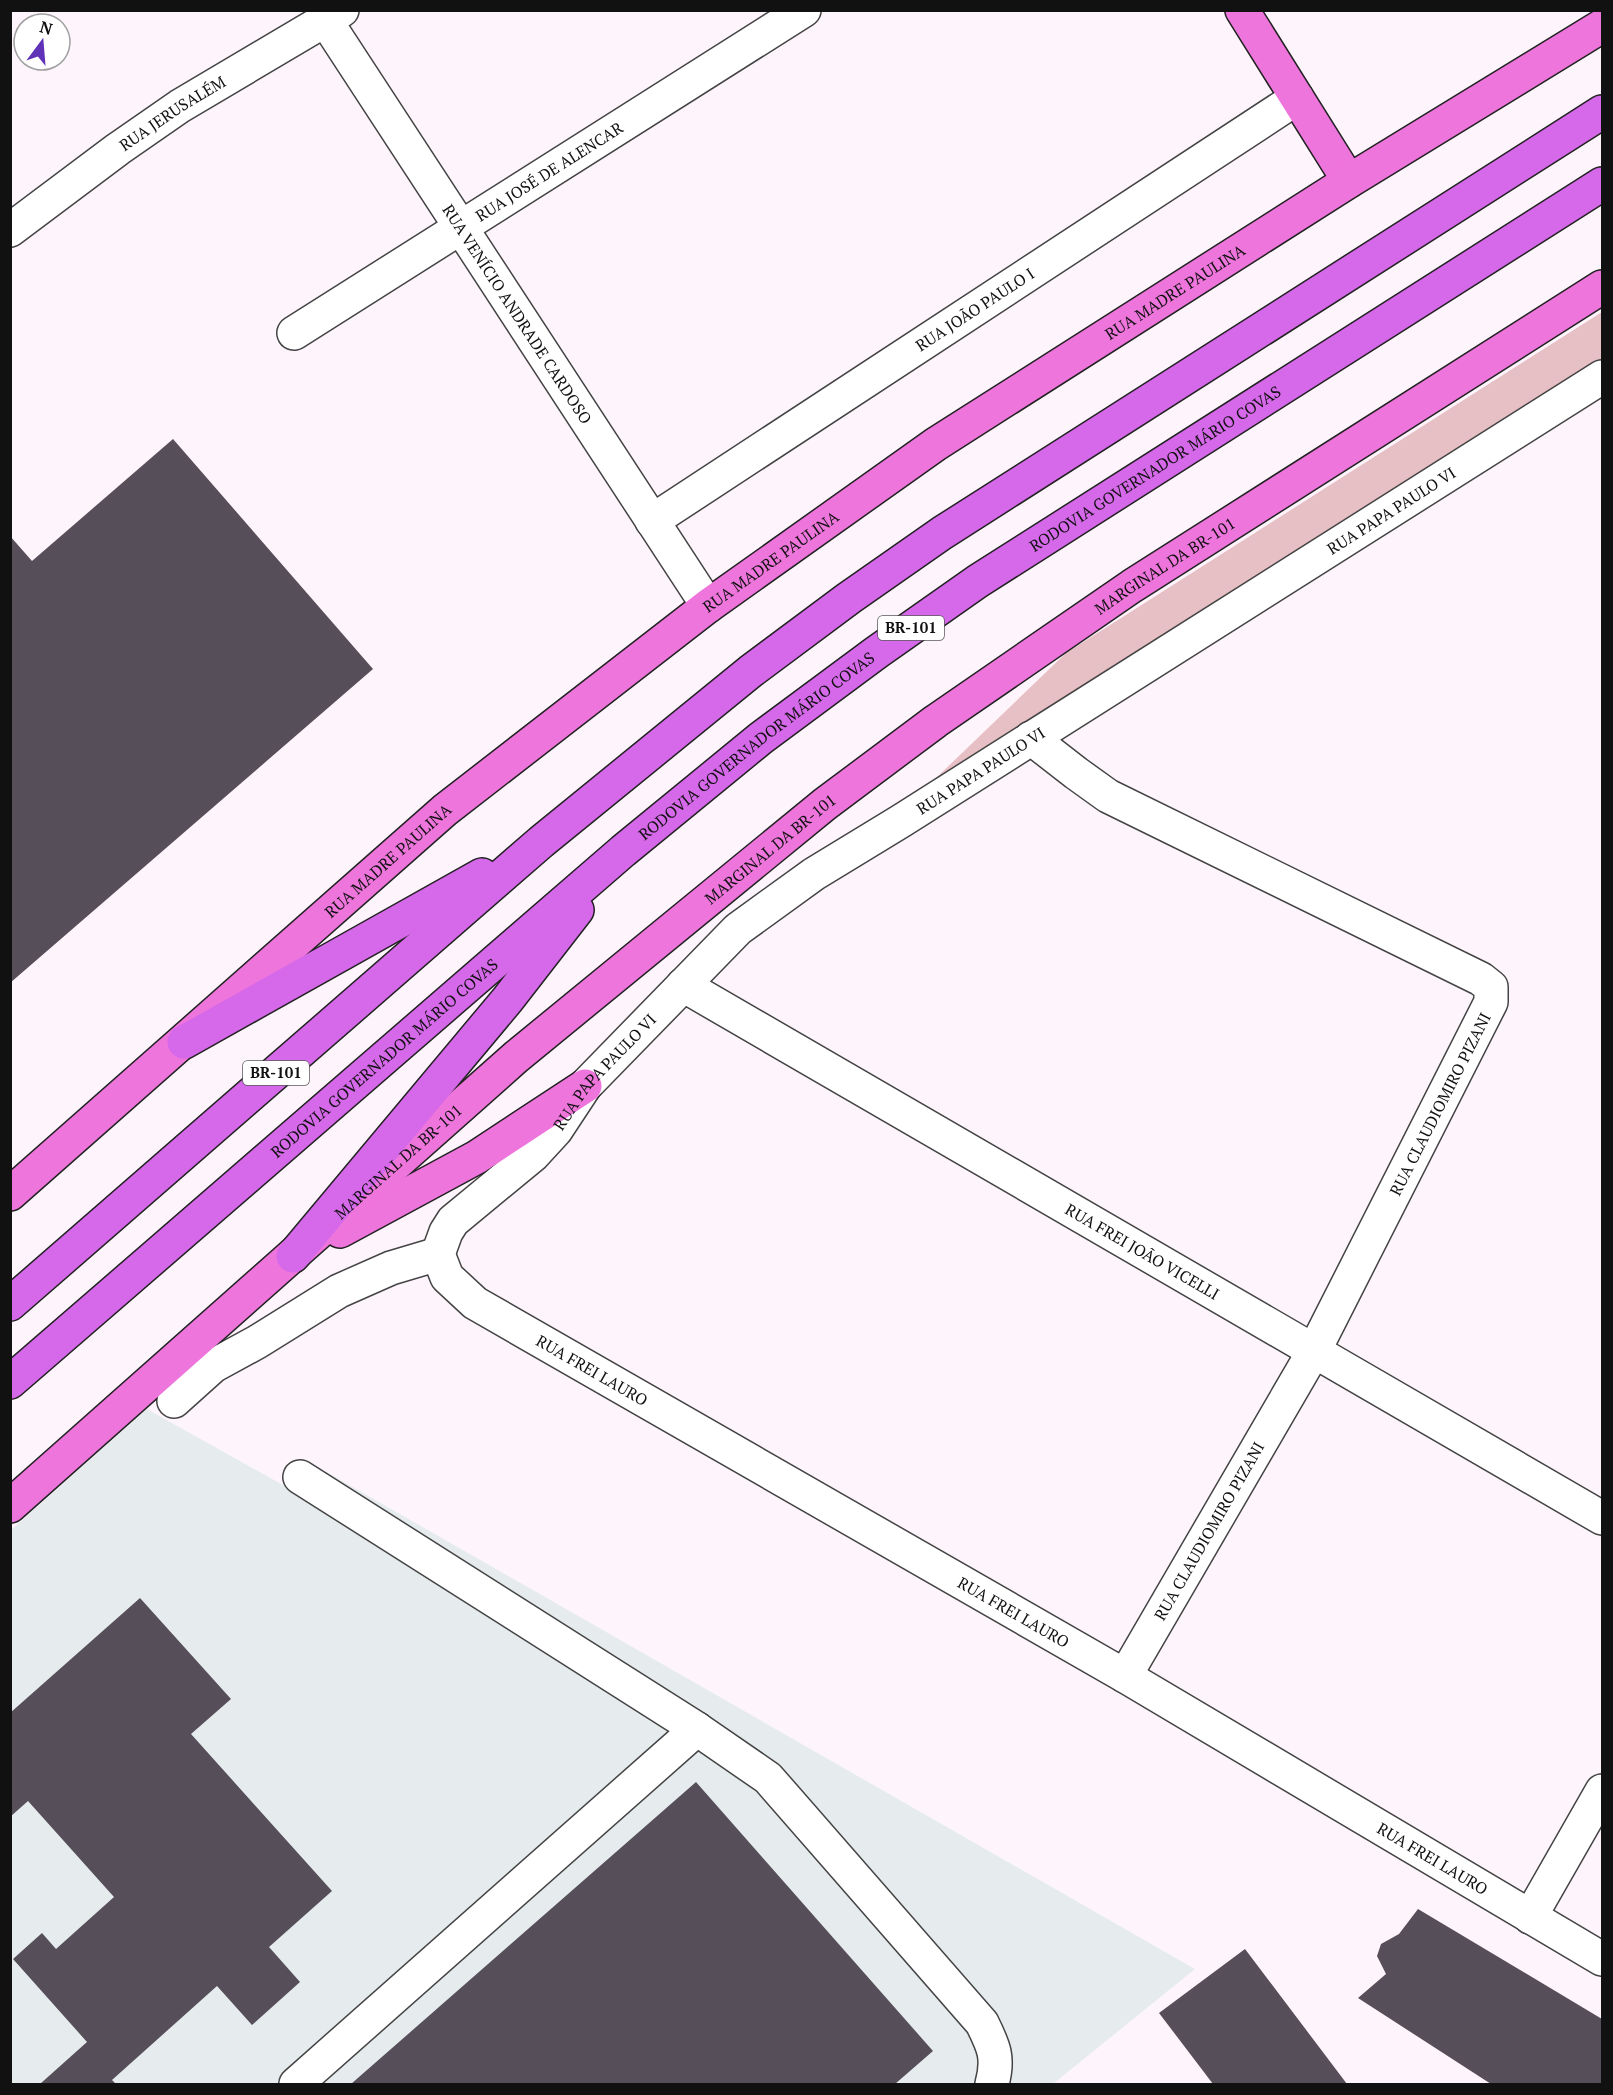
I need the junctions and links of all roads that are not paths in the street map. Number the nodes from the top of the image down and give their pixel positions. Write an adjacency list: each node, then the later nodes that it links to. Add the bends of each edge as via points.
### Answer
1 (804, 10): 10 (street, RUA JOSÉ DE ALENCAR)
2 (1242, 10): 5 (main road)
3 (334, 16): 9 (street, RUA JERUSALÉM, via 180,106); 10 (street, RUA VENÍCIO ANDRADE CARDOSO)
4 (1602, 26): 7 (main road, RUA MADRE PAULINA)
5 (1298, 98): 7 (main road); 14 (street, RUA JOÃO PAULO I)
6 (1602, 112): 17 (highway, BR-101, via 942,533 752,671)
7 (1349, 182): 15 (main road, RUA MADRE PAULINA, via 936,444)
8 (1602, 184): 18 (highway, RODOVIA GOVERNADOR MÁRIO COVAS / BR-101, via 978,581 761,738)
9 (13, 225)
10 (461, 228): 12 (street, RUA JOSÉ DE ALENCAR); 14 (street, RUA VENÍCIO ANDRADE CARDOSO)
11 (1602, 287): 24 (main road, MARGINAL DA BR-101, via 1132,586 936,721 825,804 582,1002)
12 (294, 333)
13 (1602, 377): 16 (street, RUA PAPA PAULO VI)
14 (652, 521): 15 (street, RUA VENÍCIO ANDRADE CARDOSO)
15 (708, 606): 20 (main road, RUA MADRE PAULINA, via 445,810)
16 (1032, 738): 19 (street, RUA PAPA PAULO VI, via 814,874 738,929); 26 (street, RUA CLAUDIOMIRO PIZANI, via 1108,796 1491,987 1491,1002)
17 (541, 842): 20 (highway); 25 (highway, BR-101)
18 (623, 851): 24 (highway, via 508,999); 27 (highway, RODOVIA GOVERNADOR MÁRIO COVAS / BR-101)
19 (683, 985): 21 (street, RUA PAPA PAULO VI); 26 (street, RUA FREI JOÃO VICELLI)
20 (184, 1042): 22 (main road, RUA MADRE PAULINA)
21 (585, 1086): 23 (street, RUA PAPA PAULO VI, via 556,1130 532,1155 453,1221); 24 (main road, via 477,1157)
22 (10, 1194)
23 (438, 1254): 28 (street, via 391,1268 339,1291 213,1366); 32 (street, RUA FREI LAURO, via 447,1277 475,1303)
24 (293, 1256): 30 (main road, MARGINAL DA BR-101)
25 (10, 1304)
26 (1314, 1351): 31 (street, RUA FREI JOÃO VICELLI); 32 (street, RUA CLAUDIOMIRO PIZANI)
27 (10, 1382)
28 (174, 1401)
29 (300, 1477): 33 (street)
30 (10, 1506)
31 (1602, 1518)
32 (1125, 1676): 35 (street, RUA FREI LAURO)
33 (697, 1729): 37 (street); 38 (street, via 768,1778 982,2023 994,2046 996,2066)
34 (1602, 1791): 35 (street)
35 (1530, 1917): 36 (street, RUA FREI LAURO)
36 (1602, 1959)
37 (296, 2085)
38 (992, 2085)

